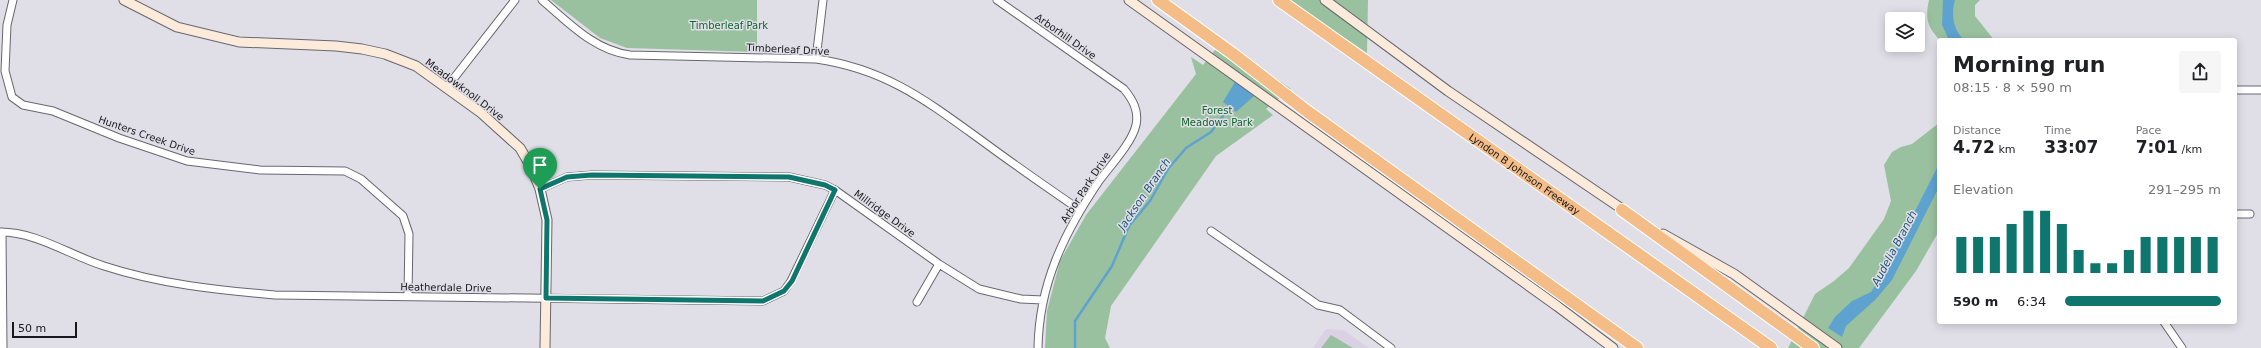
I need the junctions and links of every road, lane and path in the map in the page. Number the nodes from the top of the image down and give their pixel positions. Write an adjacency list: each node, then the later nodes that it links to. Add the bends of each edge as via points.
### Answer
1 (14, 0): 25 (street, Hunters Creek Drive, via 7,25 5,71 12,97 23,105 53,111 119,138 187,161 260,170 345,171 361,179 403,216 409,234)
2 (124, 0): 12 (main road, Meadowknoll Drive, via 177,27 239,42 343,47 386,54 416,66)
3 (515, 0): 12 (street)
4 (542, 0): 11 (street, Timberleaf Drive, via 592,42 616,54)
5 (823, 0): 11 (street)
6 (997, 0): 13 (street, Arborhill Drive)
7 (1129, 0): 34 (main road)
8 (1158, 0): 35 (highway, via 1308,112)
9 (1279, 0): 36 (highway, Lyndon B Johnson Freeway)
10 (1325, 0): 19 (main road, via 1448,91)
11 (816, 59): 18 (street, Timberleaf Drive, via 862,69 907,89)
12 (447, 87): 16 (main road, Meadowknoll Drive, via 520,148)
13 (1124, 89): 18 (street, Arbor Park Drive, via 1135,106 1135,126)
14 (2237, 90): 15 (street)
15 (2261, 90)
16 (540, 189): 17 (street, Millridge Drive, via 567,177 592,175 789,177 825,185); 26 (main road, Meadowknoll Drive, via 547,220)
17 (835, 190): 24 (street, Millridge Drive); 26 (street, Heatherdale Drive, via 792,281 784,291 763,301)
18 (1080, 210): 27 (street, Arbor Park Drive, via 1057,255)
19 (1622, 210): 37 (highway); 38 (main road, via 1734,274)
20 (2237, 214): 21 (street)
21 (2250, 214)
22 (1211, 230): 33 (street, via 1318,305 1340,310)
23 (1, 232): 25 (street, Heatherdale Drive, via 40,239 105,266 181,285 275,295); 30 (street)
24 (939, 264): 27 (street, Millridge Drive, via 979,289 1021,299); 28 (street)
25 (408, 296): 26 (street, Heatherdale Drive)
26 (546, 298): 31 (main road, Meadowknoll Drive)
27 (1043, 300): 32 (street, Arbor Park Drive)
28 (917, 302)
29 (2165, 324): 39 (street)
30 (3, 348)
31 (545, 348)
32 (1038, 348)
33 (1391, 348)
34 (1613, 348)
35 (1637, 348)
36 (1771, 348)
37 (1813, 348)
38 (1837, 348)
39 (2182, 348)

